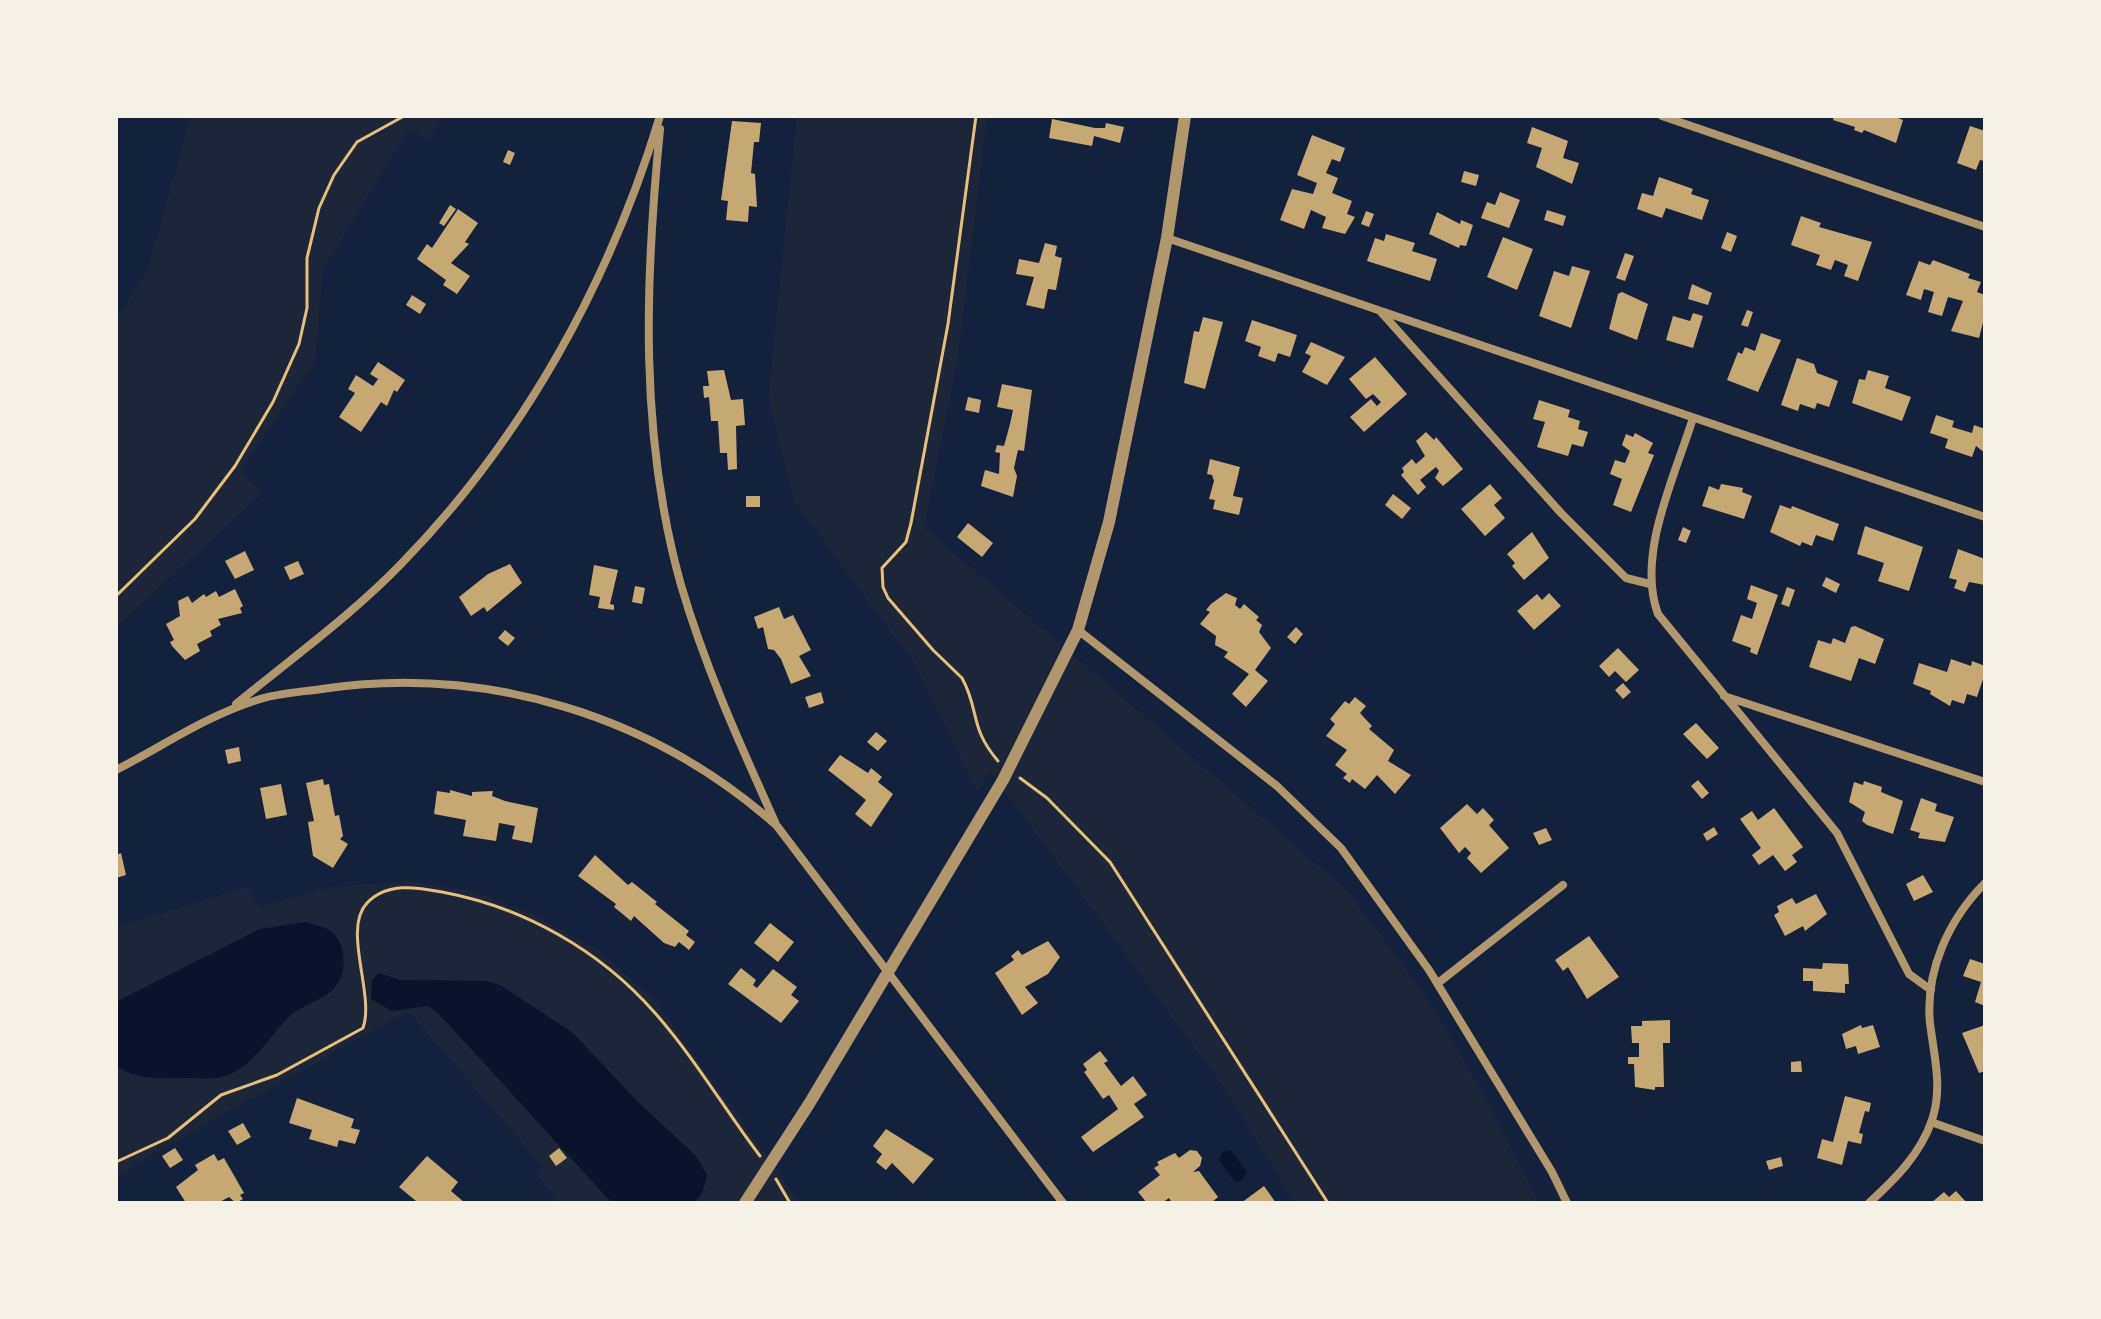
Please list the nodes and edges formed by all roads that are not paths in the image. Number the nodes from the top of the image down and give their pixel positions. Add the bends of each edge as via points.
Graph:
1 (661, 116) edge
2 (1185, 116) edge
3 (1662, 116) edge
4 (1985, 227) edge
5 (1167, 238) junction
6 (1380, 311) junction
7 (1693, 418) junction
8 (1985, 517) edge
9 (1650, 584) junction
10 (1078, 630) junction
11 (1724, 696) junction
12 (229, 710) junction
13 (116, 770) edge
14 (1985, 782) edge
15 (777, 826) junction
16 (1985, 883) edge
17 (1563, 885) dead end
18 (887, 973) junction
19 (1438, 983) junction
20 (1931, 990) junction
21 (1931, 1122) junction
22 (1985, 1141) edge
23 (745, 1203) edge
24 (1063, 1203) edge
25 (1567, 1203) edge
26 (1869, 1203) edge

1 - 12 street via 637,190 587,303 482,468 402,563
1 - 15 street via 647,332 659,477 699,642
2 - 5 street
3 - 4 street
5 - 6 street
5 - 10 street via 1109,522
6 - 7 street
6 - 9 street via 1626,578
7 - 8 street
7 - 9 street via 1652,554
9 - 11 street via 1668,630
10 - 18 street via 1003,780
10 - 19 street via 1310,815 1369,883
11 - 14 street
11 - 20 street via 1837,833 1909,974
12 - 13 street
12 - 15 street via 261,698 372,681 451,683 530,697 586,712 648,741 742,795
15 - 18 street
16 - 20 street via 1946,938
17 - 19 street
18 - 23 street
18 - 24 street
19 - 25 street
20 - 21 street via 1938,1093
21 - 22 street
21 - 26 street via 1917,1152

